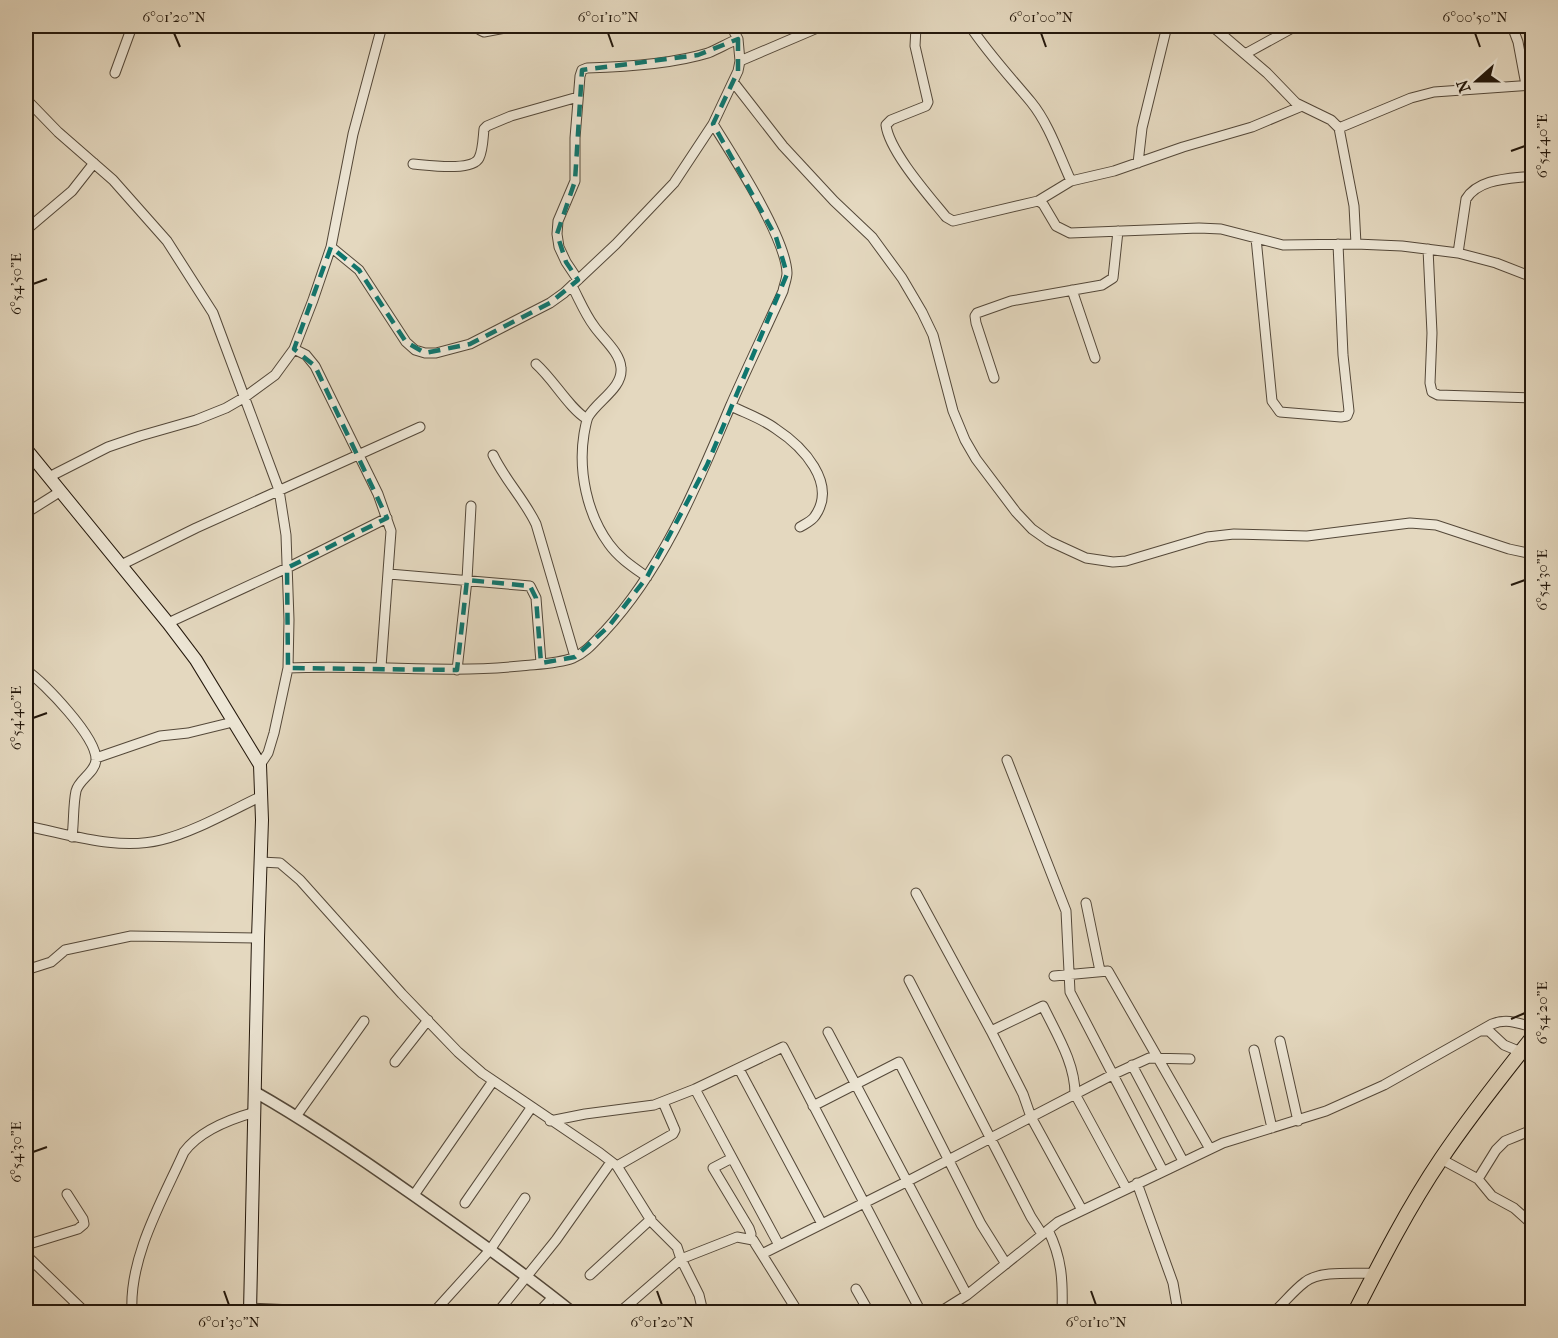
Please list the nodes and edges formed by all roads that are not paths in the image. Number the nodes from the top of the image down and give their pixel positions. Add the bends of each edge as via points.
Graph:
1 (134, 26) edge
2 (382, 26) edge
3 (478, 26) edge
4 (517, 26) edge
5 (731, 26) edge
6 (822, 26) edge
7 (900, 26) edge
8 (919, 26) edge
9 (970, 26) edge
10 (1167, 26) edge
11 (1212, 26) edge
12 (1296, 26) edge
13 (1512, 26) edge
14 (738, 39) junction
15 (1245, 54) junction
16 (740, 61) junction
17 (115, 73) dead end
18 (734, 82) junction
19 (1529, 85) edge
20 (578, 97) junction
21 (26, 99) edge
22 (1302, 106) junction
23 (713, 124) junction
24 (1339, 128) junction
25 (94, 163) junction
26 (413, 164) dead end
27 (1138, 164) junction
28 (1533, 177) edge
29 (1071, 182) junction
30 (1038, 201) junction
31 (26, 230) edge
32 (1118, 231) junction
33 (1256, 238) junction
34 (1338, 244) junction
35 (1356, 244) junction
36 (331, 247) junction
37 (1428, 249) junction
38 (1458, 253) junction
39 (1533, 277) edge
40 (575, 283) junction
41 (1072, 290) junction
42 (294, 349) junction
43 (1095, 358) dead end
44 (536, 364) dead end
45 (994, 378) dead end
46 (245, 397) junction
47 (1533, 398) edge
48 (730, 406) junction
49 (587, 418) junction
50 (420, 427) dead end
51 (26, 449) edge
52 (359, 454) junction
53 (493, 455) dead end
54 (49, 477) junction
55 (279, 490) junction
56 (61, 491) junction
57 (471, 506) dead end
58 (26, 513) edge
59 (387, 518) junction
60 (800, 527) dead end
61 (1533, 554) edge
62 (121, 565) junction
63 (287, 568) junction
64 (389, 574) junction
65 (647, 577) junction
66 (466, 580) junction
67 (168, 623) junction
68 (575, 657) junction
69 (541, 663) junction
70 (381, 667) junction
71 (288, 668) junction
72 (26, 670) edge
73 (457, 670) junction
74 (233, 722) junction
75 (96, 758) junction
76 (1007, 760) dead end
77 (260, 765) junction
78 (262, 796) junction
79 (26, 826) edge
80 (72, 837) junction
81 (261, 862) junction
82 (916, 893) dead end
83 (1086, 903) dead end
84 (258, 938) junction
85 (26, 970) edge
86 (1100, 971) junction
87 (1070, 974) junction
88 (1054, 976) dead end
89 (909, 980) dead end
90 (428, 1020) junction
91 (364, 1021) dead end
92 (1533, 1028) edge
93 (991, 1031) junction
94 (1482, 1031) junction
95 (828, 1032) dead end
96 (1533, 1038) edge
97 (1280, 1041) dead end
98 (1254, 1050) dead end
99 (1521, 1052) junction
100 (1158, 1057) junction
101 (1190, 1059) dead end
102 (395, 1062) dead end
103 (1132, 1065) junction
104 (739, 1069) junction
105 (1112, 1075) junction
106 (493, 1082) junction
107 (855, 1084) junction
108 (695, 1089) junction
109 (255, 1092) junction
110 (1075, 1094) junction
111 (663, 1102) junction
112 (813, 1106) junction
113 (531, 1108) junction
114 (255, 1112) junction
115 (297, 1115) junction
116 (1032, 1117) junction
117 (550, 1121) junction
118 (1298, 1121) junction
119 (1272, 1128) junction
120 (1533, 1130) edge
121 (991, 1138) junction
122 (1210, 1149) junction
123 (732, 1158) junction
124 (1441, 1159) junction
125 (948, 1160) junction
126 (1184, 1161) junction
127 (614, 1164) junction
128 (1163, 1171) junction
129 (1478, 1179) junction
130 (906, 1182) junction
131 (1137, 1183) junction
132 (1126, 1188) junction
133 (66, 1194) dead end
134 (414, 1196) junction
135 (525, 1198) dead end
136 (465, 1203) dead end
137 (864, 1203) junction
138 (1082, 1210) junction
139 (651, 1219) junction
140 (822, 1224) junction
141 (1533, 1224) edge
142 (1045, 1232) junction
143 (750, 1239) junction
144 (26, 1245) edge
145 (779, 1245) junction
146 (490, 1250) junction
147 (762, 1254) junction
148 (26, 1255) edge
149 (681, 1259) junction
150 (1006, 1264) junction
151 (1375, 1273) junction
152 (590, 1275) dead end
153 (527, 1277) junction
154 (856, 1289) dead end
155 (967, 1295) junction
156 (553, 1297) junction
157 (250, 1310) edge
158 (85, 1312) edge
159 (132, 1312) edge
160 (338, 1312) edge
161 (434, 1312) edge
162 (498, 1312) edge
163 (539, 1312) edge
164 (572, 1312) edge
165 (620, 1312) edge
166 (703, 1312) edge
167 (798, 1312) edge
168 (869, 1312) edge
169 (921, 1312) edge
170 (940, 1312) edge
171 (1062, 1312) edge
172 (1178, 1312) edge
173 (1274, 1312) edge
174 (1355, 1312) edge

1 - 17 street
2 - 36 street via 353,134
3 - 4 street via 484,32
5 - 14 street
6 - 16 street
7 - 8 street
8 - 30 street via 915,46 928,102 886,125 905,164 953,221
9 - 29 street via 1032,103
10 - 27 street via 1142,128
11 - 15 street
12 - 15 street
13 - 19 street
14 - 16 street
14 - 20 street via 698,55 632,66 587,68 580,76
15 - 22 street
16 - 18 street
18 - 23 street
18 - 61 street via 783,146 872,237 902,278 933,335 953,411 976,459 1016,512 1049,541 1086,558 1113,562 1207,537 1307,536 1410,523 1436,525
19 - 24 street via 1434,92
20 - 26 street via 487,126 479,157 472,164
20 - 40 street via 575,181 558,221 557,234
21 - 25 street
22 - 24 street
22 - 27 street via 1252,127
23 - 40 street via 674,183
23 - 48 street via 776,237 787,274 783,291
24 - 35 street via 1354,206
25 - 31 street via 72,191
25 - 46 street via 167,241 213,313
27 - 29 street
28 - 38 street via 1478,185 1470,191
29 - 30 street
30 - 32 street via 1056,226 1070,232
32 - 33 street via 1221,229
32 - 41 street via 1113,278 1102,285
33 - 34 street via 1296,246
33 - 34 street via 1272,401 1280,412 1341,417 1349,411
34 - 35 street
35 - 37 street
36 - 40 street via 359,270 406,342 425,353 470,344 550,303
36 - 42 street
37 - 38 street
37 - 47 street via 1432,392
38 - 39 street
40 - 49 street via 593,325 622,370 612,389
41 - 43 street
41 - 45 street via 1011,301 977,313 976,323
42 - 46 street via 275,375
42 - 52 street via 315,366
44 - 49 street via 578,413
46 - 54 street via 196,420 108,447
46 - 55 street
48 - 60 street via 776,428 807,454 819,475 821,504 814,518
48 - 65 street via 707,465
49 - 65 street via 581,464 596,522 609,544
50 - 52 street
51 - 54 main road
52 - 55 street
52 - 59 street
53 - 68 street via 536,524
54 - 56 main road
55 - 62 street
55 - 63 street
56 - 58 street
56 - 62 main road
57 - 66 street
59 - 63 street
59 - 64 street via 391,531
62 - 67 main road
63 - 67 street
63 - 71 street
64 - 66 street
64 - 70 street
65 - 68 street via 609,626
66 - 69 street via 530,586 536,598
66 - 73 street
67 - 74 main road via 196,660
68 - 69 street
69 - 73 street
70 - 71 street
70 - 73 street
71 - 77 street via 274,733
72 - 75 street via 70,713
74 - 75 street via 160,736
74 - 77 main road
75 - 80 street via 76,789
76 - 87 street via 1063,899
77 - 78 main road
78 - 80 street via 161,841
78 - 81 main road
79 - 80 street
81 - 84 main road
81 - 90 street via 280,863 300,880
82 - 93 street
83 - 86 street
84 - 85 street via 131,936 65,950 51,962
84 - 109 main road
86 - 87 street
86 - 100 street via 1112,975
87 - 88 street
87 - 105 street via 1070,992
89 - 121 street
90 - 102 street
90 - 106 street
91 - 115 street
92 - 94 street via 1502,1020
93 - 110 street via 1043,1006 1070,1063
93 - 116 street
94 - 99 street via 1489,1031 1504,1045
94 - 118 street via 1384,1085
95 - 107 street
96 - 99 main road
97 - 118 street
98 - 119 street
99 - 124 main road
100 - 101 street
100 - 103 street
100 - 122 street
103 - 105 street
103 - 126 street
104 - 108 street
104 - 112 street via 783,1047
104 - 140 street
105 - 110 street
105 - 128 street
106 - 113 street
106 - 134 street
107 - 112 street
107 - 125 street via 899,1062
107 - 130 street
108 - 111 street
108 - 123 street
109 - 114 main road
109 - 115 street
110 - 116 street
110 - 132 street
111 - 117 street
111 - 127 street via 674,1125 673,1134
112 - 137 street
113 - 117 street
113 - 136 street
114 - 157 main road
114 - 159 street via 230,1119 200,1136 184,1152 146,1239 135,1278
115 - 134 street
116 - 121 street
116 - 138 street
117 - 127 street
118 - 119 street
119 - 122 street
120 - 129 street via 1505,1141
121 - 125 street
121 - 142 street
122 - 126 street
123 - 143 street via 713,1168 749,1228
123 - 145 street
124 - 129 street
124 - 151 main road
125 - 130 street
125 - 150 street
126 - 128 street
127 - 139 street
127 - 153 street
128 - 131 street
129 - 141 street via 1492,1196
130 - 137 street
130 - 155 street
131 - 132 street
131 - 172 street via 1173,1283
132 - 138 street
133 - 144 street via 84,1224
134 - 146 street
135 - 146 street
137 - 140 street
137 - 169 street
138 - 142 street
139 - 149 street via 677,1247
139 - 152 street
140 - 145 street
142 - 150 street
142 - 171 street via 1057,1248 1063,1285
143 - 147 street
143 - 149 street via 737,1237
145 - 147 street
146 - 153 street
146 - 161 street
147 - 167 street
148 - 158 street
149 - 165 street
149 - 166 street
150 - 155 street
151 - 173 street via 1314,1277
151 - 174 main road
153 - 156 street
153 - 162 street
154 - 168 street
155 - 170 street
156 - 163 street
156 - 164 street
157 - 160 street

